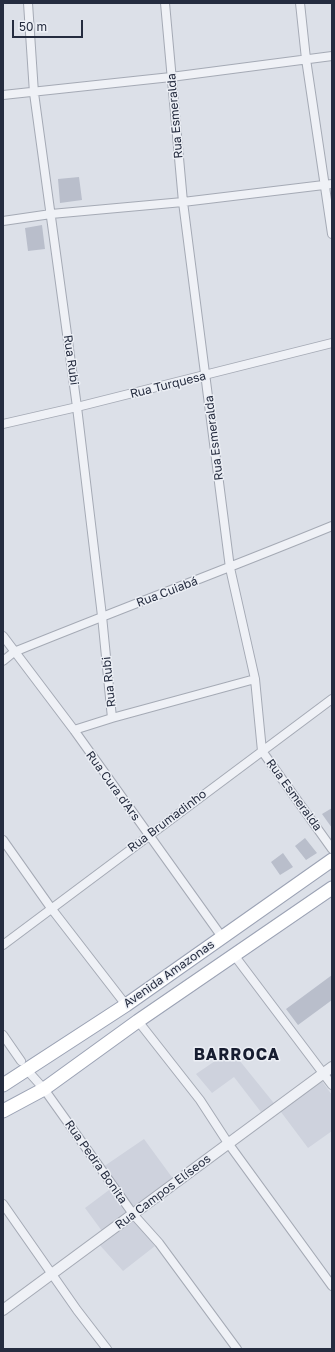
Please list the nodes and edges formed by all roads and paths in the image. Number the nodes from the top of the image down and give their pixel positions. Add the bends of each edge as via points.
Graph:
1 (28, 3) edge
2 (165, 3) edge
3 (300, 3) edge
4 (332, 56) edge
5 (306, 59) junction
6 (171, 77) junction
7 (34, 93) junction
8 (3, 95) edge
9 (328, 184) edge
10 (183, 202) junction
11 (51, 214) junction
12 (3, 221) edge
13 (332, 234) edge
14 (332, 343) edge
15 (206, 375) junction
16 (77, 407) junction
17 (3, 424) edge
18 (332, 526) edge
19 (230, 568) junction
20 (102, 616) junction
21 (3, 636) edge
22 (14, 652) junction
23 (3, 660) edge
24 (255, 679) junction
25 (332, 699) edge
26 (112, 718) junction
27 (74, 730) junction
28 (262, 751) junction
29 (149, 835) junction
30 (3, 840) edge
31 (332, 849) edge
32 (332, 860) edge
33 (332, 888) edge
34 (51, 908) junction
35 (222, 937) junction
36 (3, 945) edge
37 (234, 955) junction
38 (126, 1005) junction
39 (138, 1021) junction
40 (3, 1035) edge
41 (24, 1066) junction
42 (332, 1067) edge
43 (324, 1073) junction
44 (3, 1085) edge
45 (332, 1085) edge
46 (44, 1089) junction
47 (3, 1111) edge
48 (228, 1143) junction
49 (3, 1204) edge
50 (133, 1214) junction
51 (53, 1274) junction
52 (332, 1286) edge
53 (3, 1310) edge
54 (107, 1349) edge
55 (237, 1349) edge

1 - 7 street, Rua Rubi
2 - 6 street, Rua Esmeralda
3 - 5 street
4 - 5 street
5 - 6 street
5 - 9 street
6 - 7 street
6 - 10 street, Rua Esmeralda
7 - 8 street
7 - 11 street, Rua Rubi
9 - 10 street
9 - 13 street
10 - 11 street
10 - 15 street, Rua Esmeralda
11 - 12 street
11 - 16 street, Rua Rubi
14 - 15 street, Rua Turquesa
15 - 16 street, Rua Turquesa
15 - 19 street, Rua Esmeralda
16 - 17 street, Rua Turquesa
16 - 20 street, Rua Rubi
18 - 19 street, Rua Cuiabá
19 - 20 street, Rua Cuiabá
19 - 24 street, Rua Esmeralda
20 - 22 street, Rua Cuiabá
20 - 26 street, Rua Rubi
21 - 22 street, Rua Cura d'Ars
22 - 23 street, Rua Cuiabá
22 - 27 street, Rua Cura d'Ars
24 - 26 street
24 - 28 street, Rua Esmeralda
25 - 28 street, Rua Brumadinho
26 - 27 street
27 - 29 street, Rua Cura d'Ars
28 - 29 street, Rua Brumadinho
28 - 31 street, Rua Esmeralda
29 - 34 street, Rua Brumadinho
29 - 35 street, Rua Cura d'Ars
30 - 34 street
32 - 35 main road, Avenida Amazonas
33 - 37 main road, Avenida Amazonas
34 - 36 street, Rua Brumadinho
34 - 38 street
35 - 38 main road, Avenida Amazonas
37 - 39 main road, Avenida Amazonas
37 - 43 street
38 - 41 main road, Avenida Amazonas
39 - 46 main road, Avenida Amazonas
39 - 48 street via 200,1100
40 - 41 street, Rua Pedra Bonita
41 - 44 main road, Avenida Amazonas
41 - 46 street, Rua Pedra Bonita
42 - 43 street, Rua Campos Elíseos
43 - 45 street
43 - 48 street, Rua Campos Elíseos
46 - 47 main road, Avenida Amazonas
46 - 50 street, Rua Pedra Bonita
48 - 50 street, Rua Campos Elíseos
48 - 52 street
49 - 51 street
50 - 51 street, Rua Campos Elíseos
50 - 55 street, Rua Pedra Bonita via 159,1243
51 - 53 street, Rua Campos Elíseos
51 - 54 street

